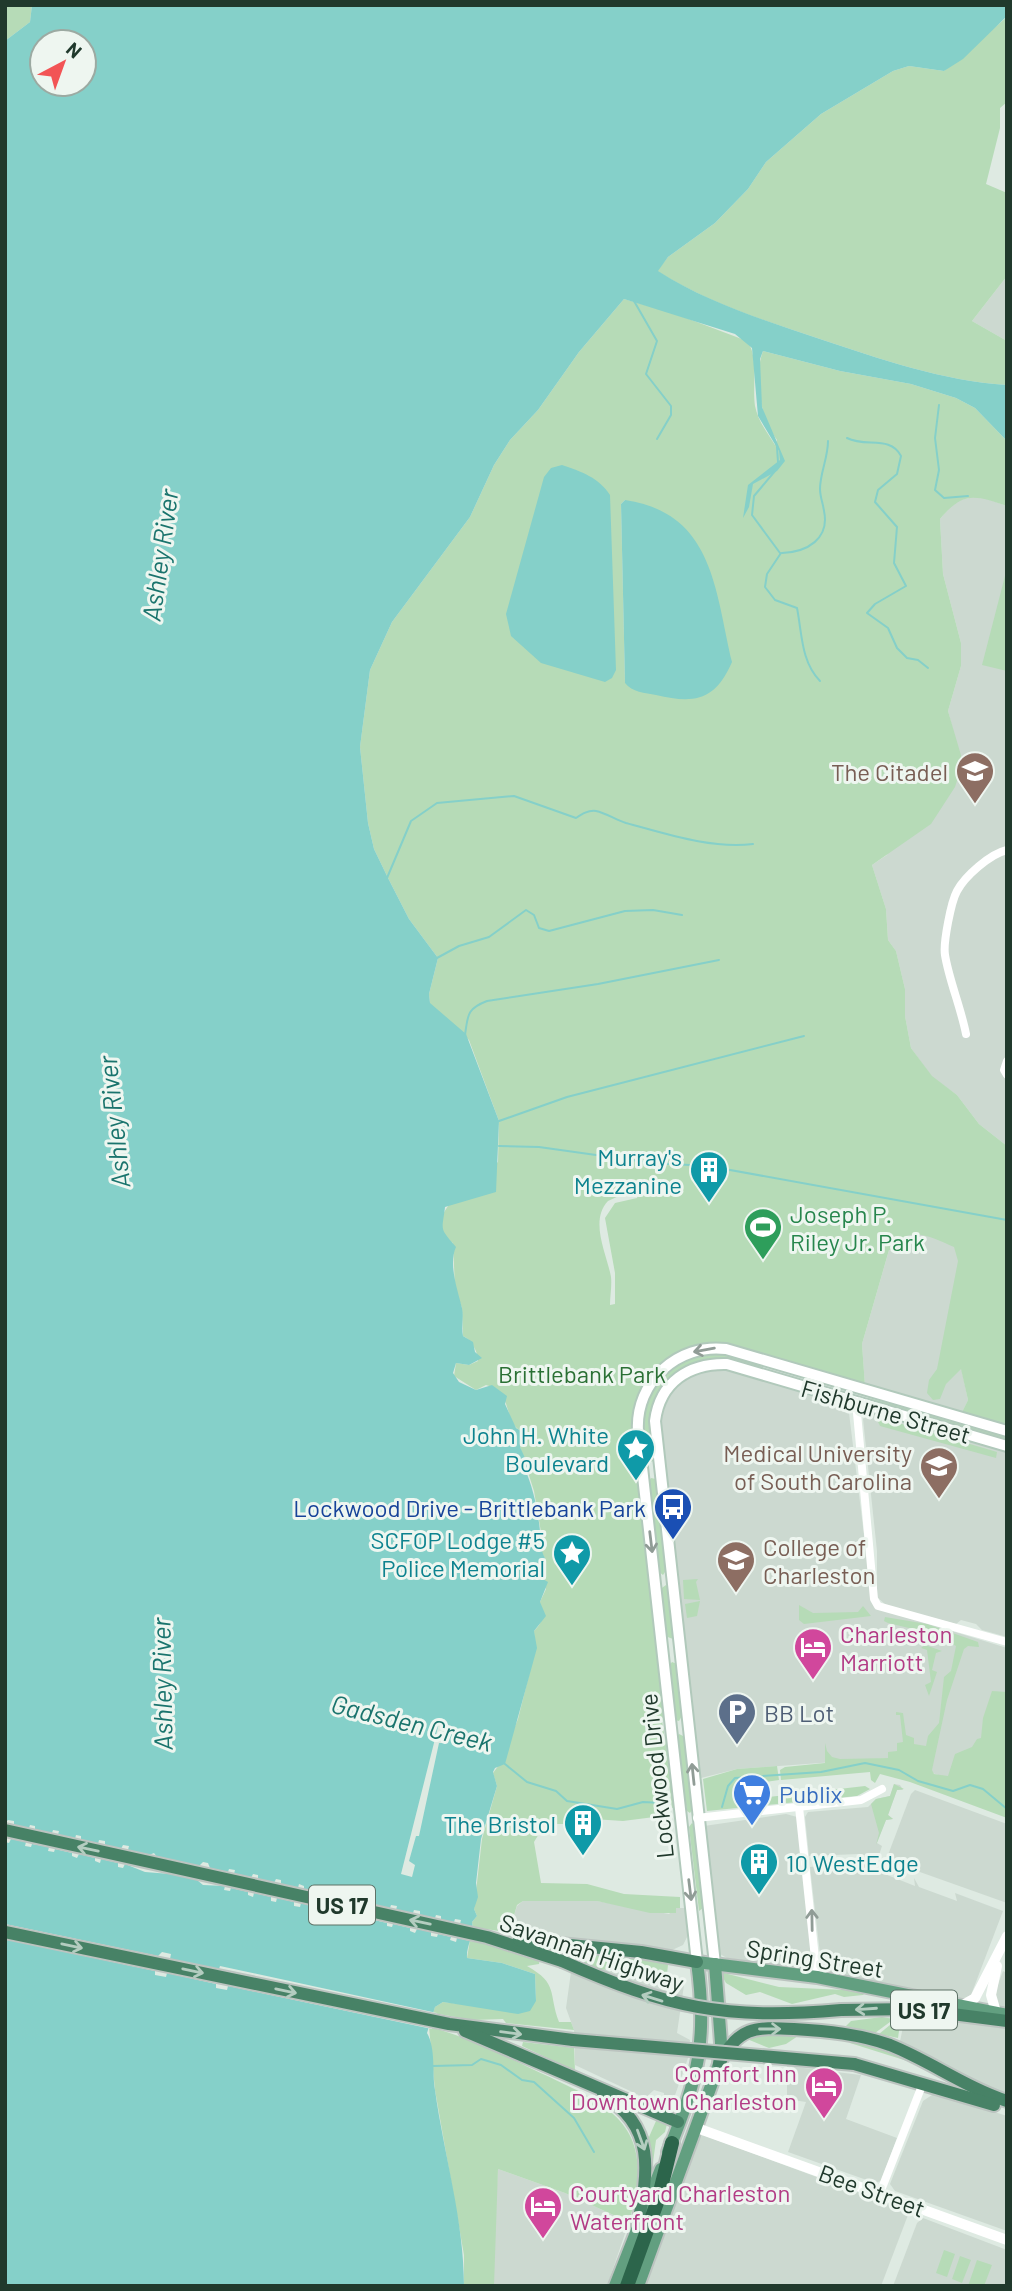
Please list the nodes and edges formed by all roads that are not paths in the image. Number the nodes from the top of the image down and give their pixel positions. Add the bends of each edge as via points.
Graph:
1 (1007, 850) edge
2 (966, 1034) dead end
3 (1007, 1061) edge
4 (1007, 1075) edge
5 (770, 1362) junction
6 (765, 1376) junction
7 (850, 1385) junction
8 (855, 1402) junction
9 (1007, 1431) edge
10 (1007, 1446) edge
11 (660, 1469) junction
12 (642, 1471) junction
13 (672, 1578) junction
14 (655, 1580) junction
15 (1007, 1642) edge
16 (679, 1649) junction
17 (663, 1650) junction
18 (687, 1726) junction
19 (671, 1727) junction
20 (882, 1789) dead end
21 (799, 1807) junction
22 (697, 1818) junction
23 (681, 1819) junction
24 (5, 1830) edge
25 (707, 1917) junction
26 (693, 1918) junction
27 (5, 1932) edge
28 (1007, 1936) edge
29 (487, 1937) junction
30 (999, 1955) junction
31 (698, 1962) junction
32 (715, 1964) junction
33 (817, 1977) junction
34 (963, 2005) junction
35 (1001, 2014) edge
36 (1007, 2021) edge
37 (446, 2024) junction
38 (719, 2064) junction
39 (575, 2079) junction
40 (923, 2083) junction
41 (1007, 2101) edge
42 (1007, 2109) edge
43 (678, 2122) junction
44 (697, 2128) junction
45 (672, 2143) junction
46 (880, 2193) junction
47 (667, 2208) junction
48 (638, 2224) junction
49 (1007, 2240) edge
50 (615, 2286) edge
51 (627, 2286) edge
52 (638, 2286) edge

1 - 2 street via 970,875 956,892 945,954
3 - 4 street
5 - 6 main road
5 - 7 main road, Fishburne Street
5 -> 12 main road, Lockwood Drive via 715,1348 667,1364 650,1385 640,1409
6 - 8 main road, Fishburne Street
6 - 11 main road, Lockwood Drive via 727,1364 710,1364 677,1377 656,1412
7 - 8 main road
7 - 9 main road, Fishburne Street
8 - 10 main road, Fishburne Street
8 - 15 street via 878,1606
11 - 12 main road
11 - 13 main road, Lockwood Drive
12 -> 14 main road, Lockwood Drive
13 - 14 main road
13 - 16 main road, Lockwood Drive
14 - 17 main road, Lockwood Drive
16 - 17 main road
16 - 18 main road, Lockwood Drive
17 - 19 main road, Lockwood Drive
18 - 19 main road
22 -> 18 main road, Lockwood Drive
19 - 23 main road, Lockwood Drive
20 - 21 street via 861,1800
21 - 22 street
33 -> 21 street
22 - 23 main road
22 - 25 main road, Lockwood Drive
23 -> 26 main road, Lockwood Drive
29 -> 24 highway, Savannah Highway / US 17
25 - 26 main road
25 - 32 main road, Lockwood Drive
26 - 31 main road, Lockwood Drive
27 -> 37 highway
28 - 30 street
29 - 31 highway
36 -> 29 highway, Savannah Highway / US 17, bridge via 913,2009 764,2015 696,2009
30 - 34 street via 975,1998
30 - 35 street via 991,1995
31 - 32 main road, Spring Street
31 - 43 main road, Lockwood Drive via 704,2028 696,2074
32 - 33 main road, Spring Street
32 - 38 main road, Lockwood Drive
33 - 34 main road, Spring Street
34 - 35 main road, Spring Street
37 - 39 highway
37 -> 40 highway, bridge via 573,2040 853,2064
38 -> 41 highway via 729,2044 745,2032 762,2028 839,2032 889,2045
38 - 44 main road, Lockwood Drive
39 - 43 highway
39 -> 48 highway via 617,2104 641,2138 647,2167
40 - 42 highway
40 - 46 street
43 - 44 main road
43 - 45 main road, Lockwood Drive
44 - 46 street, Bee Street
44 - 47 main road, Lockwood Drive
45 - 47 main road via 677,2141 682,2148
45 - 48 main road, Lockwood Drive
45 - 51 highway via 658,2200
46 - 49 street, Bee Street
47 - 52 main road, Lockwood Drive
48 - 50 main road, Lockwood Drive

